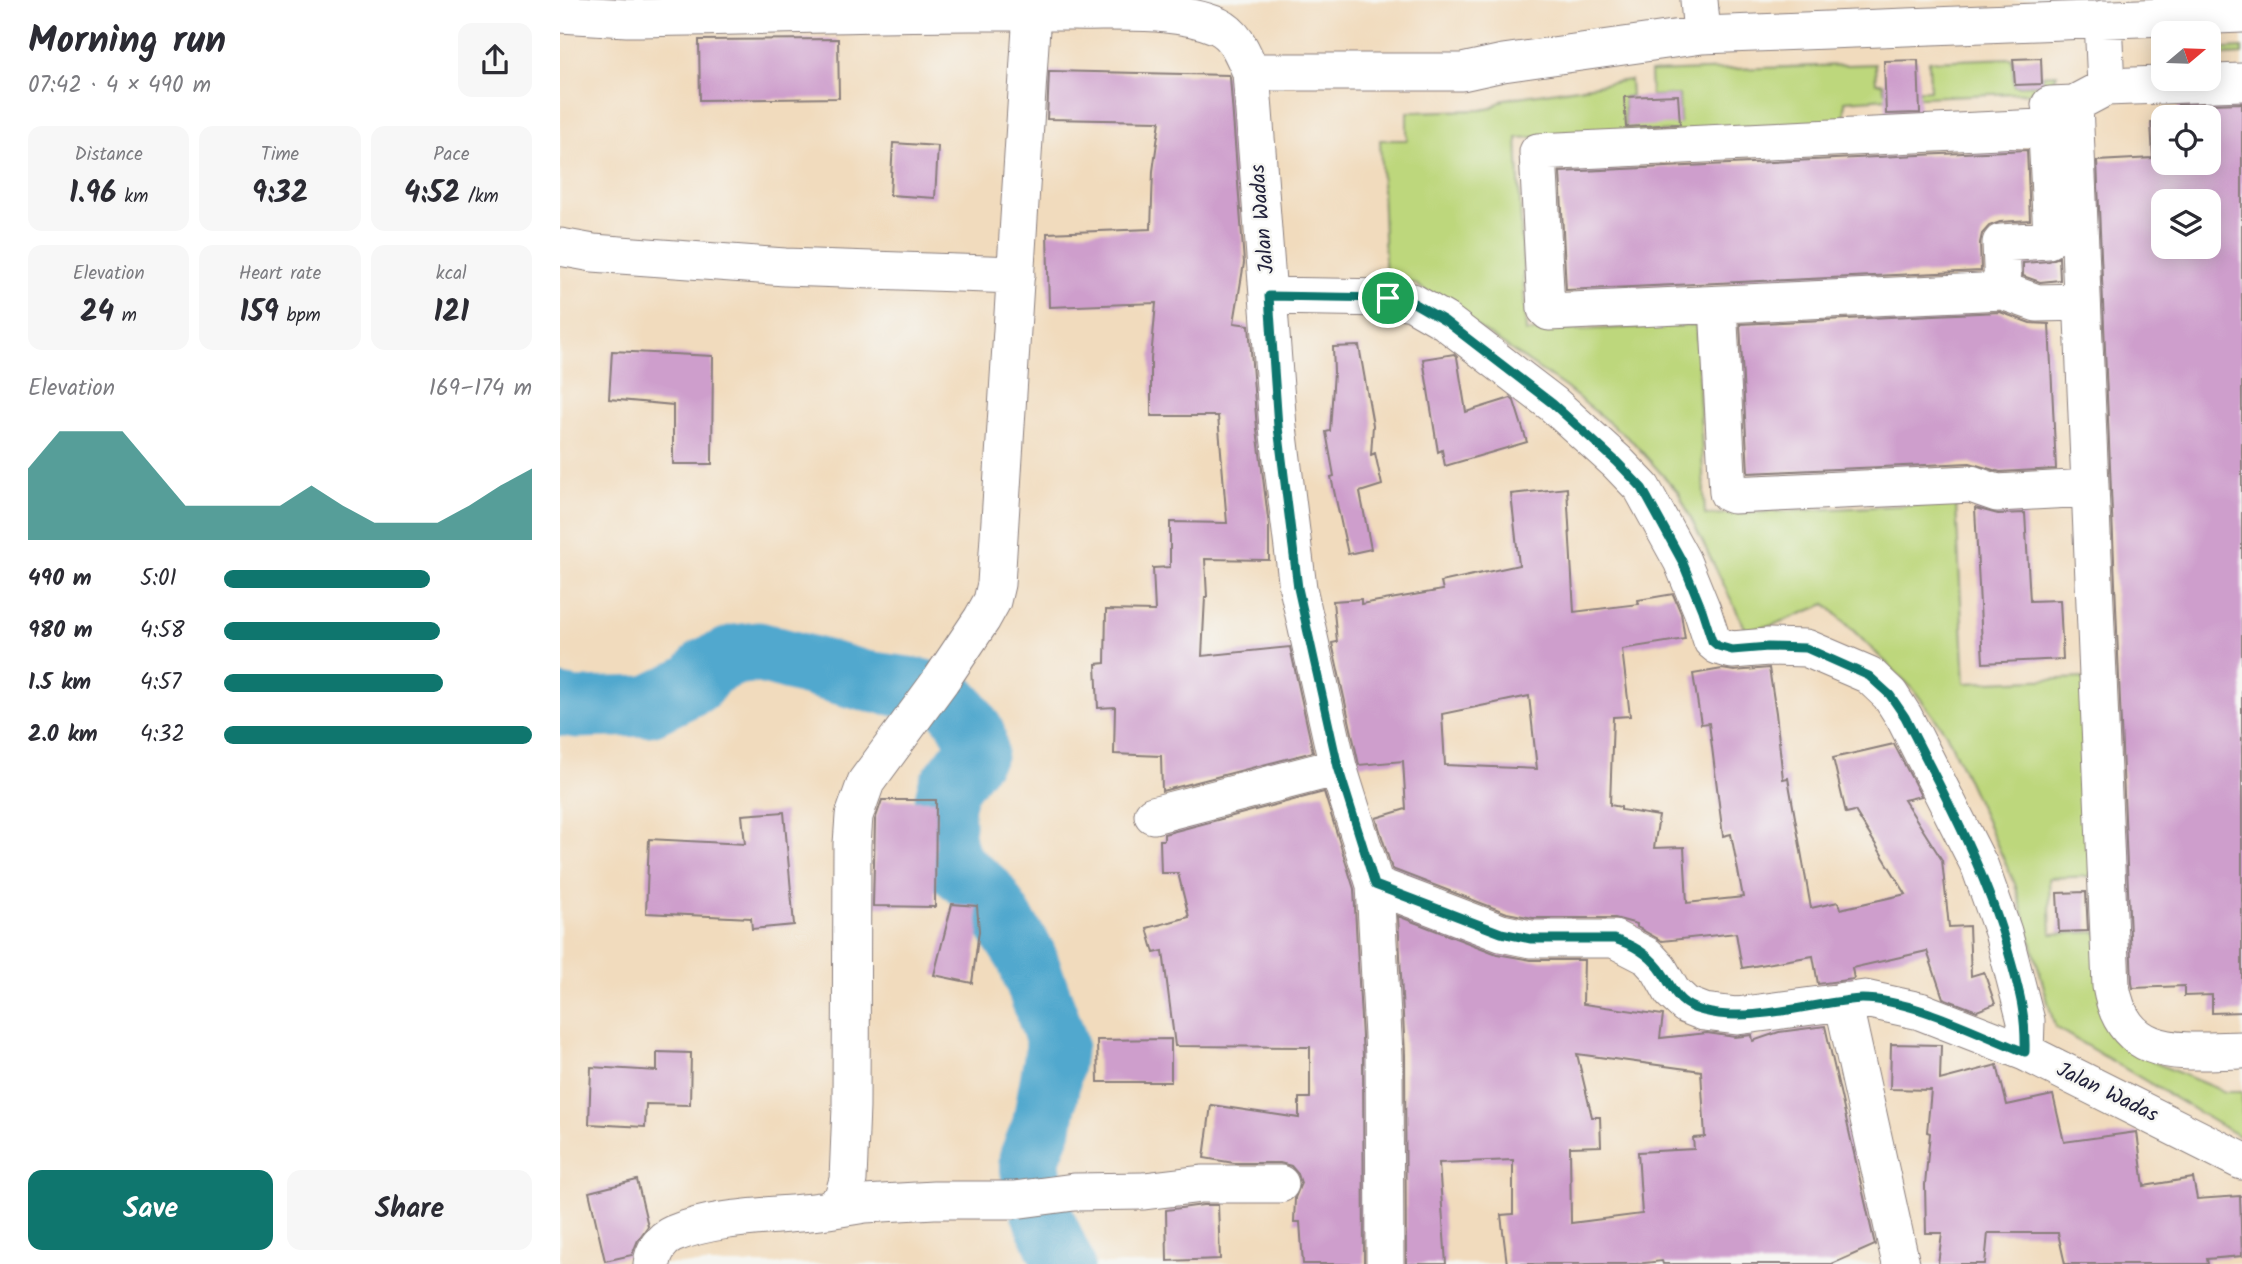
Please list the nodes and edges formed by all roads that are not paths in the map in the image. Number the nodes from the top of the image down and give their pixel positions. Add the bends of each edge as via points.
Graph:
1 (719, 8) edge
2 (1032, 12) junction
3 (2242, 14) edge
4 (560, 15) edge
5 (1701, 18) edge
6 (2103, 19) junction
7 (1251, 72) junction
8 (2242, 82) edge
9 (2106, 87) junction
10 (2074, 104) junction
11 (1846, 113) dead end
12 (560, 247) edge
13 (1016, 275) junction
14 (2003, 291) junction
15 (1269, 296) junction
16 (2082, 302) junction
17 (1718, 304) junction
18 (2090, 488) junction
19 (1338, 767) junction
20 (1153, 815) dead end
21 (1375, 885) junction
22 (1843, 1001) junction
23 (2242, 1050) edge
24 (2025, 1052) junction
25 (2242, 1161) edge
26 (1280, 1184) dead end
27 (828, 1210) junction
28 (652, 1264) edge
29 (1385, 1264) edge
30 (1901, 1264) edge

1 - 2 street, Jalan Wadas
1 - 4 street, Jalan Wadas via 626,18
2 - 7 street, Jalan Wadas via 1170,14 1217,25 1239,45
2 - 13 street
3 - 6 street
5 - 6 street
5 - 7 street via 1462,72
6 - 9 street
7 - 15 street, Jalan Wadas
8 - 9 street
9 - 10 street
10 - 11 street
10 - 16 street
12 - 13 street via 785,267
13 - 27 street via 992,601 866,782 854,816 848,1180 842,1200
14 - 16 street via 2037,303
14 - 17 street
14 - 17 street via 2001,243 2052,236 2047,139 2040,128 1538,152 1547,311
15 - 19 street, Jalan Wadas via 1278,427 1298,588
15 - 24 street via 1388,298 1412,302 1445,321 1553,404 1642,488 1682,561 1712,641 1732,650 1806,648 1869,676 1890,695 1980,867 2019,989 2026,1021
16 - 18 street
17 - 18 street via 1728,493 1972,484 1997,493
18 - 23 street via 2114,1003 2130,1031 2157,1048
19 - 20 street
19 - 21 street, Jalan Wadas
21 - 22 street, Jalan Wadas via 1501,933 1531,939 1624,942 1647,956 1686,1005 1704,1012 1737,1016
21 - 29 street via 1384,1055
22 - 24 street, Jalan Wadas via 1864,999 1908,1007
22 - 30 street
24 - 25 street, Jalan Wadas
26 - 27 street via 1202,1184
27 - 28 street via 730,1222 671,1235 658,1247

